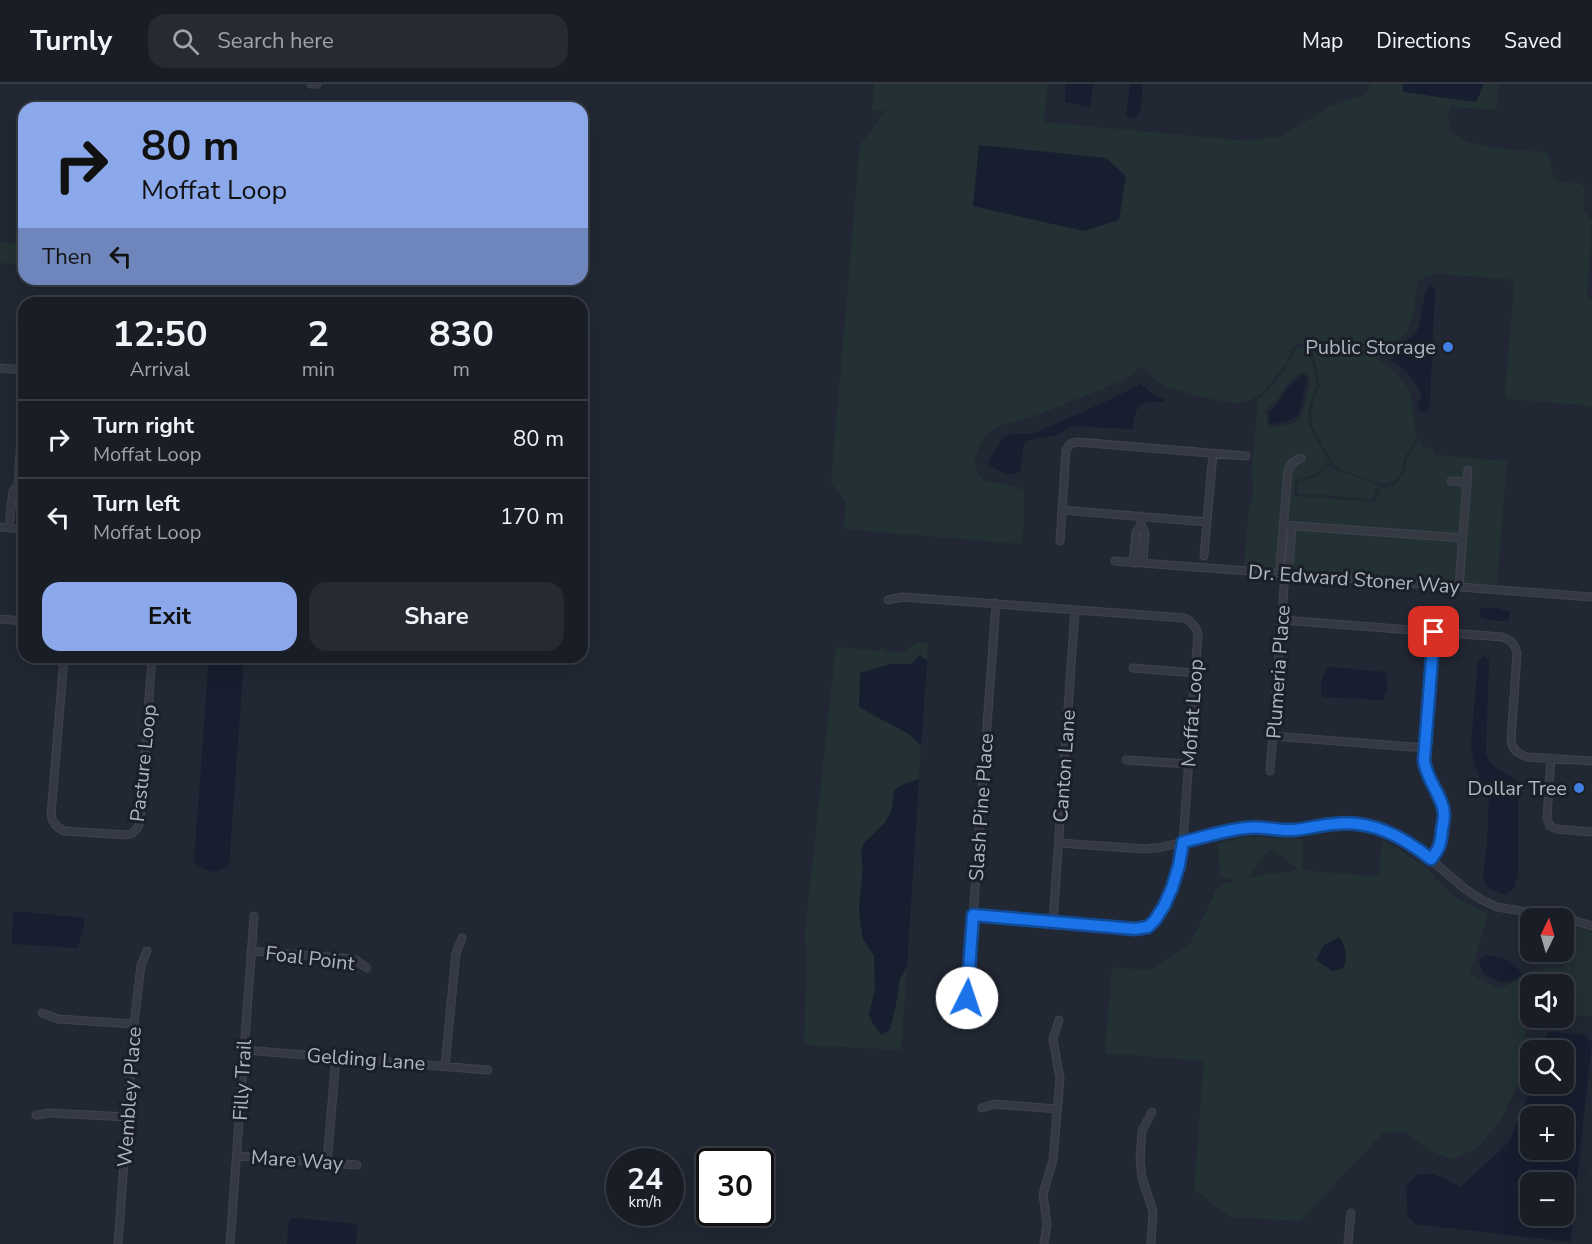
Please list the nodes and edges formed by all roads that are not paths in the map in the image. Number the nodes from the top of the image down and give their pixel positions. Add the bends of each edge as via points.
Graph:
1 (311, 84) edge
2 (317, 84) edge
3 (0, 368) edge
4 (18, 370) edge
5 (1213, 453) junction
6 (1246, 456) dead end
7 (1301, 458) dead end
8 (1468, 470) dead end
9 (1451, 481) dead end
10 (1467, 482) junction
11 (18, 485) edge
12 (11, 506) junction
13 (18, 506) edge
14 (1062, 510) junction
15 (1142, 516) junction
16 (1207, 522) junction
17 (1141, 525) junction
18 (1283, 525) junction
19 (1292, 526) junction
20 (0, 527) edge
21 (9, 527) junction
22 (18, 528) edge
23 (1136, 536) junction
24 (1145, 537) junction
25 (1463, 538) junction
26 (1060, 541) dead end
27 (1135, 545) junction
28 (1144, 546) junction
29 (1281, 549) junction
30 (1290, 550) junction
31 (1204, 556) dead end
32 (1116, 561) dead end
33 (1133, 562) junction
34 (1143, 563) junction
35 (1285, 574) junction
36 (1459, 587) junction
37 (1592, 597) edge
38 (888, 600) dead end
39 (996, 603) junction
40 (1075, 610) junction
41 (0, 620) edge
42 (1282, 620) junction
43 (18, 621) edge
44 (1434, 632) junction
45 (64, 663) edge
46 (152, 663) edge
47 (1133, 668) dead end
48 (1195, 673) junction
49 (1273, 736) junction
50 (1425, 748) junction
51 (1551, 758) junction
52 (1126, 760) dead end
53 (1592, 761) edge
54 (1188, 764) junction
55 (1270, 771) dead end
56 (1592, 832) edge
57 (1183, 842) junction
58 (1059, 843) junction
59 (1431, 859) junction
60 (973, 915) junction
61 (254, 916) dead end
62 (1053, 922) junction
63 (1592, 926) edge
64 (462, 938) dead end
65 (147, 951) dead end
66 (251, 951) junction
67 (367, 968) dead end
68 (961, 1010) dead end
69 (42, 1013) dead end
70 (1059, 1020) dead end
71 (134, 1024) junction
72 (244, 1050) junction
73 (336, 1057) junction
74 (446, 1066) junction
75 (488, 1070) dead end
76 (982, 1108) dead end
77 (1057, 1109) junction
78 (1152, 1112) dead end
79 (36, 1115) dead end
80 (128, 1117) junction
81 (237, 1156) junction
82 (327, 1162) junction
83 (357, 1165) dead end
84 (1351, 1213) dead end
85 (118, 1244) edge
86 (230, 1244) edge
87 (1044, 1244) edge
88 (1151, 1244) edge
89 (1348, 1244) edge

1 - 2 street
3 - 4 street
5 - 6 street
5 - 14 street via 1072,442 1066,450
5 - 16 street
7 - 18 street via 1288,471
8 - 10 street
9 - 10 street
10 - 25 street
11 - 12 street
12 - 13 street
12 - 21 street
14 - 15 street
14 - 26 street
15 - 16 street
15 - 17 street
16 - 31 street
17 - 23 street
17 - 24 street
18 - 19 street
18 - 29 street
19 - 25 street
19 - 30 street
20 - 21 street
21 - 22 street
23 - 24 street
23 - 27 street
24 - 28 street
25 - 36 street
27 - 28 street
27 - 33 street
28 - 34 street
29 - 30 street
29 - 35 street via 1280,565
30 - 35 street
32 - 33 street, Dr. Edward Stoner Way
33 - 34 street, Dr. Edward Stoner Way
34 - 35 street, Dr. Edward Stoner Way
35 - 36 street, Dr. Edward Stoner Way
35 - 42 street, Plumeria Place
36 - 37 street, Dr. Edward Stoner Way
38 - 39 street, Moffat Loop via 902,597
39 - 40 street, Moffat Loop
39 - 60 street, Slash Pine Place
40 - 48 street, Moffat Loop via 1191,621 1198,634
40 - 58 street, Canton Lane
41 - 43 street
42 - 44 street
42 - 49 street, Plumeria Place
44 - 50 street
44 - 51 street via 1502,637 1515,644 1513,748 1527,757
45 - 46 street, Pasture Loop via 52,822 64,831 127,836 134,833 140,821
47 - 48 street
48 - 54 street, Moffat Loop
49 - 50 street
49 - 55 street, Plumeria Place
50 - 59 street via 1425,770 1444,814 1441,844
51 - 53 street
51 - 56 street via 1550,826
52 - 54 street
54 - 57 street, Moffat Loop
57 - 58 street via 1145,849
57 - 59 street via 1230,830 1290,830 1353,822 1389,832
57 - 62 street, Moffat Loop via 1172,888 1148,927
58 - 62 street, Canton Lane
59 - 63 street via 1465,889 1497,907
60 - 62 street, Moffat Loop
60 - 68 street, Slash Pine Place via 967,998
61 - 66 street, Filly Trail
64 - 74 street via 456,953
65 - 71 street, Wembley Place via 141,965
66 - 67 street, Foal Point via 354,959
66 - 72 street, Filly Trail
69 - 71 street via 58,1019
70 - 77 street via 1053,1039 1060,1079
71 - 80 street, Wembley Place
72 - 73 street, Gelding Lane
72 - 81 street, Filly Trail
73 - 74 street, Gelding Lane
73 - 82 street
74 - 75 street, Gelding Lane
76 - 77 street via 994,1104
77 - 87 street via 1053,1160 1043,1194 1047,1224
78 - 88 street via 1142,1131 1140,1160 1153,1211
79 - 80 street
80 - 85 street, Wembley Place
81 - 82 street, Mare Way
81 - 86 street, Filly Trail
82 - 83 street, Mare Way
84 - 89 street

